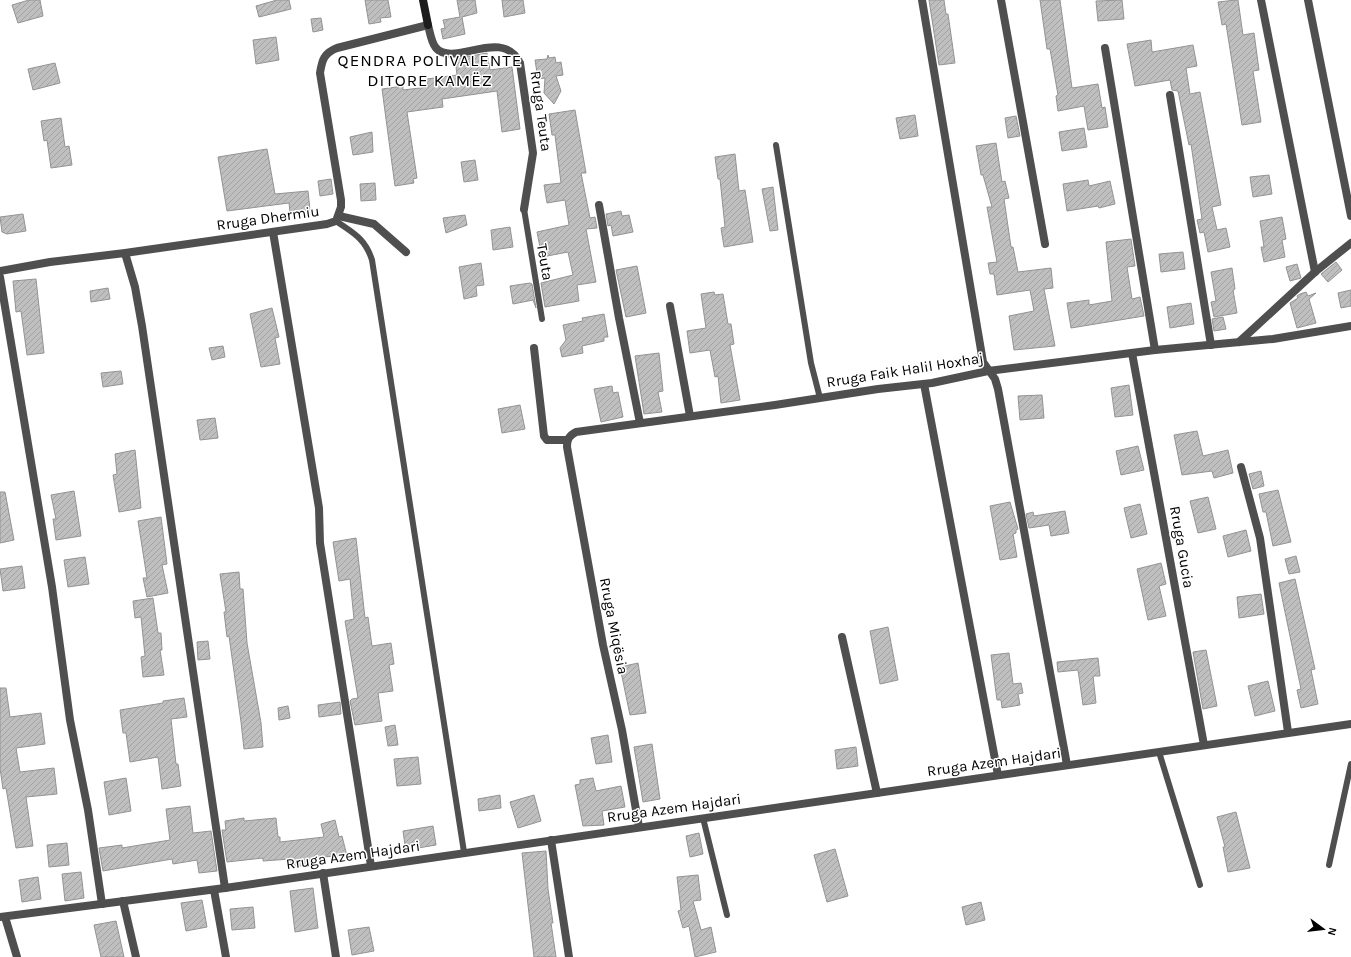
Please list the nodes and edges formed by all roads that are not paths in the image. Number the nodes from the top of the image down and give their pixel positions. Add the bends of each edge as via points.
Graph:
1 (423, 0) edge
2 (922, 0) edge
3 (1002, 0) edge
4 (1261, 0) edge
5 (1308, 0) edge
6 (428, 25) junction
7 (1105, 48) dead end
8 (1170, 95) dead end
9 (776, 146) dead end
10 (599, 205) dead end
11 (524, 209) joint
12 (1351, 216) edge
13 (337, 218) junction
14 (274, 232) junction
15 (1351, 242) edge
16 (1045, 244) dead end
17 (406, 252) dead end
18 (125, 253) junction
19 (0, 271) edge
20 (1315, 272) junction
21 (0, 277) edge
22 (670, 306) dead end
23 (542, 319) dead end
24 (1351, 326) edge
25 (1239, 342) junction
26 (1211, 345) junction
27 (534, 348) dead end
28 (1155, 350) junction
29 (1132, 353) junction
30 (988, 371) junction
31 (924, 384) junction
32 (820, 398) junction
33 (690, 416) junction
34 (640, 423) junction
35 (567, 440) junction
36 (1241, 467) dead end
37 (842, 637) dead end
38 (1351, 724) edge
39 (1288, 732) junction
40 (1204, 745) junction
41 (1159, 752) junction
42 (1351, 764) edge
43 (1067, 765) junction
44 (998, 775) junction
45 (877, 793) junction
46 (703, 818) junction
47 (639, 827) junction
48 (551, 840) junction
49 (464, 852) junction
50 (1328, 865) dead end
51 (371, 866) junction
52 (322, 874) junction
53 (1200, 885) dead end
54 (225, 888) junction
55 (214, 890) junction
56 (123, 901) junction
57 (102, 904) junction
58 (727, 915) dead end
59 (3, 917) edge
60 (17, 957) edge
61 (136, 957) edge
62 (226, 957) edge
63 (336, 957) edge
64 (569, 957) edge

1 - 6 street, Rruga Teuta
2 - 30 street via 981,349
3 - 16 street
4 - 20 street
5 - 12 street
6 - 11 street, Rruga Teuta via 433,43 437,49 444,52 491,47 501,48 516,56 520,64 533,153
6 - 13 street, Rruga Dhermiu via 337,48 329,51 324,57 320,73 341,200
7 - 28 street
8 - 26 street
9 - 32 lane via 810,363
10 - 34 street
11 - 23 lane, Teuta
13 - 14 street, Rruga Dhermiu via 327,224
13 - 17 street via 374,224
13 - 49 lane via 361,238 368,247 372,260
14 - 18 street, Rruga Dhermiu
14 - 51 street via 319,508 320,543
15 - 20 street
18 - 19 street, Rruga Dhermiu
18 - 54 street via 142,326
20 - 25 street
21 - 57 street via 52,587 70,720 88,810
22 - 33 street
24 - 25 street, Rruga Faik Halil Hoxhaj
25 - 26 street, Rruga Faik Halil Hoxhaj
26 - 28 street, Rruga Faik Halil Hoxhaj
27 - 35 street via 544,436 550,441
28 - 29 street, Rruga Faik Halil Hoxhaj
29 - 30 street, Rruga Faik Halil Hoxhaj
29 - 40 street, Rruga Gucia
30 - 31 street, Rruga Faik Halil Hoxhaj
30 - 43 street via 995,379 998,390
31 - 32 street, Rruga Faik Halil Hoxhaj
31 - 44 street
32 - 33 street, Rruga Faik Halil Hoxhaj
33 - 34 street, Rruga Faik Halil Hoxhaj
34 - 35 street, Rruga Faik Halil Hoxhaj via 576,432
35 - 47 street, Rruga Miqësia via 603,645 622,730
36 - 39 street via 1260,538
37 - 45 street
38 - 39 street, Rruga Azem Hajdari
39 - 40 street, Rruga Azem Hajdari
40 - 41 street, Rruga Azem Hajdari
41 - 43 street, Rruga Azem Hajdari
41 - 53 lane
42 - 50 lane
43 - 44 street, Rruga Azem Hajdari
44 - 45 street, Rruga Azem Hajdari
45 - 46 street, Rruga Azem Hajdari
46 - 47 street, Rruga Azem Hajdari
46 - 58 lane
47 - 48 street, Rruga Azem Hajdari
48 - 49 street, Rruga Azem Hajdari
48 - 64 street
49 - 51 street, Rruga Azem Hajdari
51 - 52 street, Rruga Azem Hajdari
52 - 54 street, Rruga Azem Hajdari
52 - 63 street
54 - 55 street, Rruga Azem Hajdari
55 - 56 street, Rruga Azem Hajdari
55 - 62 street
56 - 57 street, Rruga Azem Hajdari
56 - 61 street
57 - 59 street, Rruga Azem Hajdari
59 - 60 street

